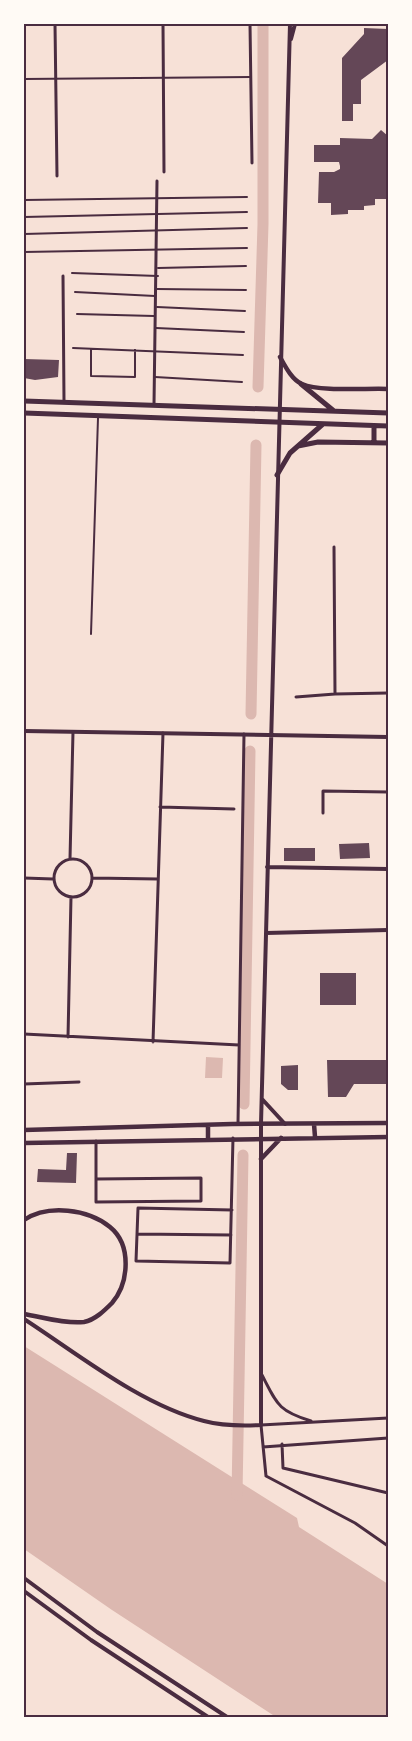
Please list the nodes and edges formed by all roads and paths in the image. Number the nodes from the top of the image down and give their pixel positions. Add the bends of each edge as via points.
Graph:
1 (55, 24) edge
2 (163, 24) edge
3 (250, 24) edge
4 (290, 24) edge
5 (295, 24) edge
6 (290, 43) junction
7 (251, 77) junction
8 (24, 79) edge
9 (56, 79) junction
10 (164, 79) junction
11 (252, 163) dead end
12 (164, 172) dead end
13 (57, 176) dead end
14 (157, 181) dead end
15 (157, 197) junction
16 (247, 197) dead end
17 (24, 200) edge
18 (247, 212) dead end
19 (158, 214) junction
20 (24, 217) edge
21 (247, 228) dead end
22 (158, 230) junction
23 (24, 234) edge
24 (247, 248) dead end
25 (158, 250) junction
26 (24, 252) edge
27 (246, 266) dead end
28 (158, 268) junction
29 (72, 273) dead end
30 (63, 276) dead end
31 (158, 276) junction
32 (157, 289) junction
33 (246, 290) dead end
34 (75, 292) dead end
35 (157, 296) junction
36 (157, 307) junction
37 (245, 311) dead end
38 (77, 314) dead end
39 (156, 316) junction
40 (156, 328) junction
41 (244, 332) dead end
42 (73, 348) dead end
43 (91, 349) junction
44 (134, 350) junction
45 (155, 351) junction
46 (243, 355) dead end
47 (280, 357) junction
48 (154, 377) junction
49 (242, 382) dead end
50 (301, 384) junction
51 (388, 389) edge
52 (24, 401) edge
53 (64, 401) junction
54 (154, 405) junction
55 (232, 408) junction
56 (278, 409) junction
57 (334, 411) junction
58 (24, 413) edge
59 (388, 413) edge
60 (98, 415) junction
61 (232, 421) junction
62 (278, 422) junction
63 (323, 424) junction
64 (374, 426) junction
65 (388, 426) edge
66 (374, 443) junction
67 (388, 443) edge
68 (298, 446) junction
69 (277, 474) junction
70 (334, 547) dead end
71 (91, 634) dead end
72 (388, 693) edge
73 (335, 694) junction
74 (296, 697) dead end
75 (24, 731) edge
76 (73, 732) junction
77 (163, 733) junction
78 (244, 734) junction
79 (270, 735) junction
80 (388, 736) edge
81 (388, 792) edge
82 (160, 807) junction
83 (234, 809) dead end
84 (323, 813) dead end
85 (70, 859) junction
86 (267, 867) junction
87 (388, 869) edge
88 (24, 878) edge
89 (92, 878) junction
90 (53, 879) junction
91 (158, 879) junction
92 (71, 897) junction
93 (388, 930) edge
94 (266, 933) junction
95 (24, 1034) edge
96 (68, 1037) junction
97 (153, 1042) junction
98 (239, 1045) junction
99 (78, 1082) dead end
100 (24, 1084) edge
101 (262, 1099) junction
102 (388, 1123) edge
103 (238, 1124) junction
104 (262, 1124) junction
105 (286, 1124) junction
106 (314, 1124) junction
107 (208, 1125) junction
108 (24, 1130) edge
109 (315, 1137) junction
110 (388, 1137) edge
111 (233, 1138) junction
112 (261, 1138) junction
113 (281, 1138) junction
114 (208, 1139) junction
115 (96, 1140) junction
116 (24, 1143) edge
117 (261, 1159) junction
118 (96, 1179) junction
119 (232, 1210) junction
120 (24, 1220) edge
121 (137, 1234) junction
122 (231, 1235) junction
123 (24, 1314) edge
124 (24, 1319) edge
125 (261, 1374) junction
126 (388, 1418) edge
127 (314, 1422) junction
128 (261, 1425) junction
129 (388, 1438) edge
130 (282, 1444) junction
131 (263, 1447) junction
132 (388, 1493) edge
133 (388, 1546) edge
134 (24, 1578) edge
135 (24, 1592) edge
136 (208, 1717) edge
137 (227, 1717) edge

1 - 9 street
2 - 10 street
3 - 7 street
4 - 6 street
5 - 6 street
6 - 47 street
7 - 10 lane
7 - 11 street
8 - 9 lane
9 - 10 lane
9 - 13 street
10 - 12 street
14 - 15 street
15 - 16 lane
15 - 17 lane
15 - 19 street
18 - 19 lane
19 - 20 lane
19 - 22 street
21 - 22 lane
22 - 23 lane
22 - 25 street
24 - 25 lane
25 - 26 lane
25 - 28 street
27 - 28 lane
28 - 31 street
29 - 31 lane
30 - 53 street
31 - 32 street
32 - 33 lane
32 - 35 street
34 - 35 lane
35 - 36 street
36 - 37 lane
36 - 39 street
38 - 39 lane
39 - 40 street
40 - 41 lane
40 - 45 street
42 - 43 lane
43 - 44 lane
43 - 44 lane via 91,376 134,377
44 - 45 lane
45 - 46 lane
45 - 48 street
47 - 50 main road
47 - 56 street
48 - 49 lane
48 - 54 street
50 - 51 main road
50 - 57 main road
52 - 53 main road
53 - 54 main road
54 - 55 main road
55 - 56 main road
55 - 61 main road
56 - 57 main road
56 - 62 street
57 - 59 main road
58 - 60 main road
60 - 61 main road
60 - 71 lane
61 - 62 main road
62 - 63 main road
62 - 69 street
63 - 64 main road
63 - 68 main road
64 - 65 main road
64 - 66 main road
66 - 67 main road
66 - 68 main road via 318,442
68 - 69 main road
69 - 79 street
70 - 73 street
72 - 73 street
73 - 74 street
75 - 76 street
76 - 77 street
76 - 85 street
77 - 78 street
77 - 82 street
78 - 79 street
78 - 98 street
79 - 80 street
79 - 86 street
81 - 84 street via 323,791
82 - 83 street
82 - 91 street
85 - 89 street via 86,863
85 - 90 street via 60,863
86 - 87 street
86 - 94 street
88 - 90 street
89 - 91 street
89 - 92 street via 88,890
90 - 92 street via 58,890
91 - 97 street
92 - 96 street
93 - 94 street
94 - 101 street
95 - 96 street
96 - 97 street
97 - 98 street
98 - 103 street
99 - 100 street
101 - 104 street
101 - 105 street
102 - 106 main road
103 - 104 main road
103 - 107 main road
104 - 105 main road
104 - 112 street
105 - 106 main road
106 - 109 main road
107 - 108 main road
107 - 114 main road
109 - 110 main road
109 - 113 main road
111 - 112 main road
111 - 114 main road
111 - 119 street
112 - 113 main road
112 - 117 street
113 - 117 main road
114 - 115 main road
115 - 116 main road
115 - 118 street
117 - 125 street
118 - 118 street via 201,1178 201,1201 96,1202
119 - 121 street via 138,1208
119 - 122 street
120 - 123 main road via 62,1210 85,1214 110,1227 117,1235 126,1272 122,1289 103,1311 86,1322
121 - 122 street
121 - 122 street via 136,1261 230,1263
124 - 128 street via 126,1385 172,1410 232,1426
125 - 127 street via 282,1408 289,1414
125 - 128 street
126 - 127 street
127 - 128 street
128 - 131 street
129 - 130 street
130 - 131 street
130 - 132 street via 283,1468
131 - 133 street via 266,1476 355,1523
134 - 137 street via 97,1632
135 - 136 street

